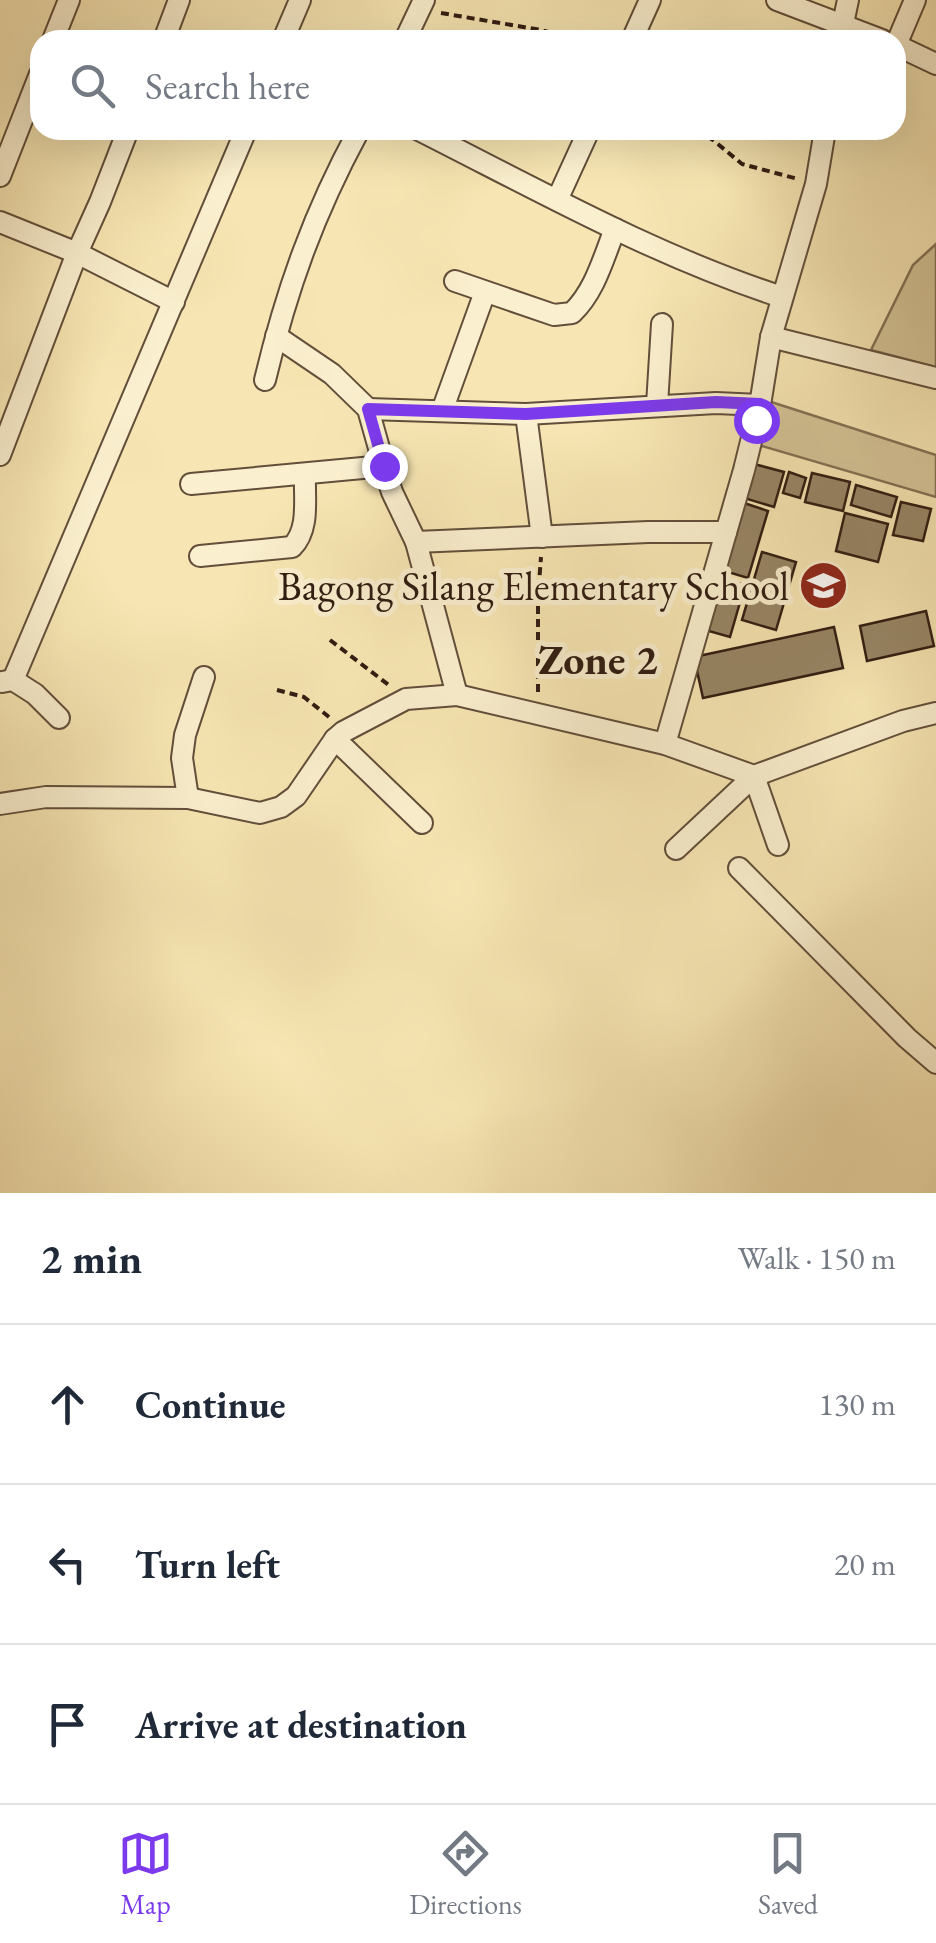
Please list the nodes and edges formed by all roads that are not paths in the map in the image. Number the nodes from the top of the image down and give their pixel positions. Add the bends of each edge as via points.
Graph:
1 (69, 0) edge
2 (179, 0) edge
3 (300, 0) edge
4 (650, 0) edge
5 (776, 0) edge
6 (848, 0) edge
7 (915, 0) edge
8 (422, 4) edge
9 (57, 30) edge
10 (168, 30) edge
11 (287, 30) edge
12 (410, 30) edge
13 (636, 30) edge
14 (835, 30) edge
15 (842, 30) edge
16 (902, 30) edge
17 (906, 50) edge
18 (936, 64) edge
19 (30, 100) edge
20 (124, 140) edge
21 (242, 140) edge
22 (354, 140) edge
23 (440, 140) edge
24 (584, 140) edge
25 (823, 140) edge
26 (0, 176) edge
27 (557, 200) junction
28 (0, 222) edge
29 (614, 229) junction
30 (77, 253) junction
31 (455, 282) dead end
32 (485, 292) junction
33 (782, 297) junction
34 (174, 302) junction
35 (662, 324) dead end
36 (276, 336) junction
37 (772, 336) junction
38 (936, 378) edge
39 (265, 380) dead end
40 (760, 404) junction
41 (657, 405) junction
42 (368, 409) junction
43 (442, 411) junction
44 (526, 414) junction
45 (0, 455) edge
46 (384, 466) junction
47 (305, 474) junction
48 (191, 484) dead end
49 (726, 532) junction
50 (542, 537) junction
51 (416, 542) junction
52 (200, 556) dead end
53 (204, 677) dead end
54 (7, 681) edge
55 (458, 695) junction
56 (936, 713) edge
57 (59, 718) dead end
58 (339, 736) junction
59 (665, 744) junction
60 (754, 776) junction
61 (188, 798) junction
62 (0, 804) edge
63 (422, 824) dead end
64 (778, 845) dead end
65 (676, 849) dead end
66 (739, 868) dead end
67 (936, 1063) edge

1 - 9 street
2 - 10 street
3 - 11 street
4 - 13 street
5 - 14 street
6 - 15 street
7 - 16 street
8 - 12 street
17 - 18 street
19 - 26 street
20 - 30 street
21 - 34 street
22 - 36 street via 310,228
23 - 27 street
24 - 27 street
25 - 33 street
27 - 29 street
28 - 30 street
29 - 32 street via 595,280 572,314
29 - 33 street
30 - 34 street
30 - 45 street
31 - 32 street
32 - 43 street
33 - 37 street
34 - 54 street
35 - 41 street
36 - 39 street
36 - 42 street via 332,374
37 - 38 street
37 - 40 street
40 - 41 street
40 - 49 street
41 - 44 street
42 - 43 street
42 - 46 street
43 - 44 street
44 - 50 street
46 - 47 street
46 - 51 street
47 - 48 street
47 - 52 street via 304,528 292,547
49 - 50 street
49 - 59 street
50 - 51 street
51 - 55 street
53 - 61 street via 182,758
54 - 57 street via 35,694
55 - 58 street via 406,699
55 - 59 street
56 - 60 street
58 - 61 street via 281,807 260,813
58 - 63 street
59 - 60 street
60 - 64 street
60 - 65 street
61 - 62 street via 46,797
66 - 67 street

